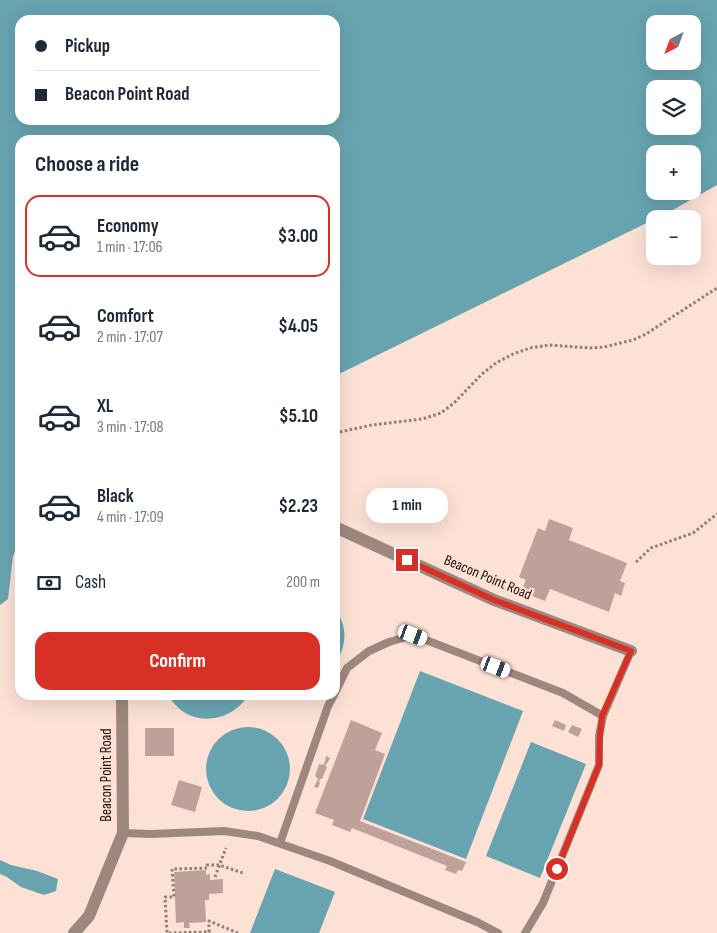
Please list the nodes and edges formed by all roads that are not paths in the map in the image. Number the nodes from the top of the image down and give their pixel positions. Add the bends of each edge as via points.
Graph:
1 (340, 529) edge
2 (631, 651) joint
3 (340, 682) edge
4 (122, 700) edge
5 (331, 700) edge
6 (602, 716) junction
7 (123, 833) junction
8 (280, 843) junction
9 (74, 933) edge
10 (498, 933) edge
11 (525, 933) edge

1 - 2 street, Beacon Point Road via 494,600
2 - 6 lane
3 - 6 lane via 347,668 369,651 413,635 563,693
4 - 7 street, Beacon Point Road
5 - 8 lane
6 - 11 lane via 599,765 543,903
7 - 8 lane via 224,831
7 - 9 street, Beacon Point Road via 89,916
8 - 10 lane via 478,922

